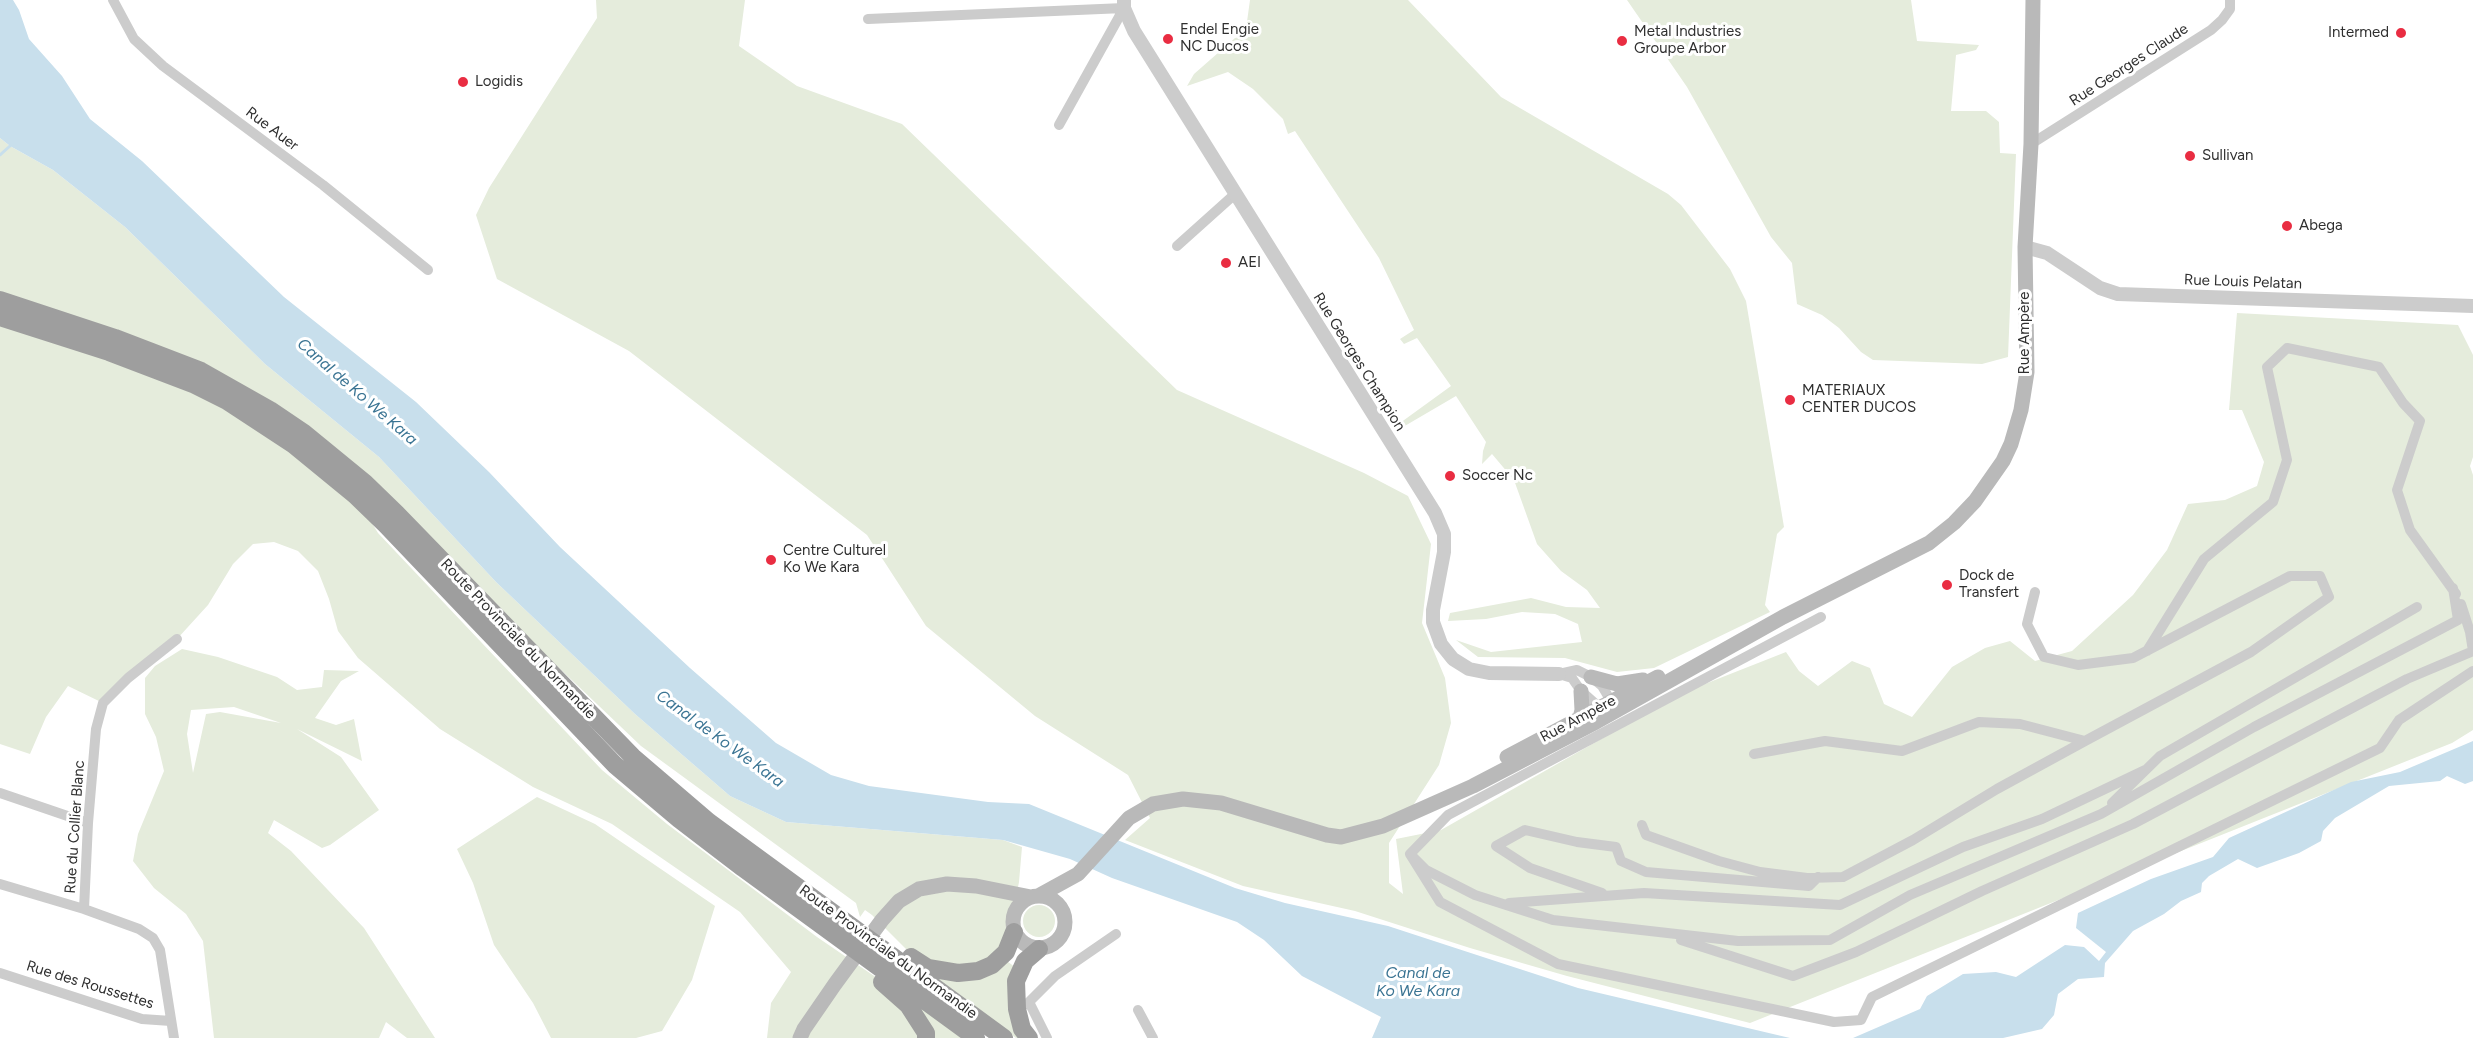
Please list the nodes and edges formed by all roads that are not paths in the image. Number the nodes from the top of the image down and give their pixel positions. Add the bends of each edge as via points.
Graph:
1 (113, 0) edge
2 (2033, 0) edge
3 (2230, 0) edge
4 (1124, 4) edge
5 (868, 19) dead end
6 (1059, 125) dead end
7 (2031, 144) junction
8 (1235, 194) junction
9 (1177, 246) dead end
10 (2025, 247) junction
11 (428, 270) dead end
12 (0, 300) edge
13 (2473, 306) edge
14 (0, 317) edge
15 (2453, 588) junction
16 (2034, 592) dead end
17 (2459, 598) junction
18 (2416, 607) dead end
19 (1821, 617) dead end
20 (2473, 619) edge
21 (1754, 633) junction
22 (177, 639) dead end
23 (2147, 651) junction
24 (2473, 671) edge
25 (1559, 674) junction
26 (1661, 676) junction
27 (1591, 677) junction
28 (1581, 691) junction
29 (1629, 704) junction
30 (1606, 706) junction
31 (1580, 718) junction
32 (2085, 741) junction
33 (1754, 754) dead end
34 (1518, 763) junction
35 (2145, 770) junction
36 (0, 793) edge
37 (2101, 814) junction
38 (1409, 815) junction
39 (88, 823) junction
40 (1642, 825) dead end
41 (1410, 854) junction
42 (1082, 871) junction
43 (1818, 877) junction
44 (0, 884) edge
45 (976, 886) junction
46 (1035, 896) junction
47 (1608, 896) junction
48 (1503, 904) junction
49 (84, 909) junction
50 (1065, 918) junction
51 (1013, 925) junction
52 (840, 927) junction
53 (1661, 933) junction
54 (1116, 934) dead end
55 (1040, 949) junction
56 (0, 973) edge
57 (1023, 1006) junction
58 (1138, 1010) dead end
59 (171, 1021) junction
60 (174, 1038) edge
61 (800, 1038) edge
62 (926, 1038) edge
63 (976, 1038) edge
64 (1004, 1038) edge
65 (1029, 1038) edge
66 (1047, 1038) edge
67 (1153, 1038) edge

1 - 11 street, Rue Auer via 134,39 164,66 323,185
2 - 7 main road, Rue Ampère
3 - 7 street, Rue Georges Claude via 2230,9 2211,30
4 - 5 street
4 - 6 street
4 - 8 street, Rue Georges Champion via 1134,31
7 - 10 main road, Rue Ampère
8 - 9 street
8 - 25 street, Rue Georges Champion via 1435,513 1444,534 1432,610 1441,644 1453,659 1469,669
10 - 13 street, Rue Louis Pelatan via 2047,253 2100,288 2118,294
10 - 21 main road, Rue Ampère via 2027,372 2011,444 1993,478 1954,523 1929,543
12 - 52 highway, Route Provinciale du Normandie via 201,371 304,433 397,514 633,758
14 - 52 highway, Route Provinciale du Normandie via 193,384 294,445 386,525 615,765 688,826
15 - 17 street
15 - 23 street via 2410,530 2397,490 2420,421 2379,367 2287,348 2267,368 2287,459 2273,502 2204,560
15 - 37 street via 2458,620 2254,727
16 - 23 street via 2027,624 2044,657 2078,666 2133,658
17 - 20 street
17 - 53 street via 2473,651 2397,684 2133,824 1856,952 1793,976
18 - 35 street via 2160,756
19 - 41 street via 1448,815
21 - 26 main road, Rue Ampère via 1732,639
21 - 29 main road, Rue Ampère
22 - 39 street, Rue du Collier Blanc via 103,703 96,729
23 - 32 street via 2290,576 2320,576 2329,597 2251,652
24 - 41 street via 2399,720 2380,748 1872,997 1861,1020 1834,1022 1558,964 1440,902
25 - 27 street, Rue Georges Champion via 1577,670
25 - 28 street via 1572,678
26 - 27 main road via 1617,684
26 - 30 main road, Rue Ampère
27 - 30 street via 1602,686
28 - 30 street
28 - 31 main road
29 - 30 street
29 - 34 main road, Rue Ampère
30 - 31 main road, Rue Ampère
30 - 34 street
31 - 38 main road, Rue Ampère
32 - 33 street via 2020,724 1979,722 1902,751 1825,741
32 - 43 street via 1843,877
34 - 38 main road, Rue Ampère
35 - 37 street
35 - 47 street via 2042,819 1963,847 1840,905 1644,893
36 - 39 street
37 - 53 street via 1910,895 1830,940 1738,942
38 - 42 main road, Rue Ampère via 1341,837 1221,803 1183,799 1153,804 1129,818
39 - 49 street, Rue du Collier Blanc
40 - 43 street via 1646,835 1719,861 1760,872
41 - 48 street via 1426,870 1474,895
42 - 46 main road
42 - 50 main road via 1070,891
43 - 47 street via 1809,886 1646,872 1621,861 1616,847 1525,830 1496,846 1530,868
44 - 49 street
45 - 46 main road
45 - 51 main road via 1006,906
45 - 61 main road via 946,884 919,889 898,901
46 - 50 main road via 1053,900
46 - 51 main road via 1018,905
47 - 48 street
48 - 53 street via 1553,920
49 - 59 street, Rue du Collier Blanc via 153,938 160,950
50 - 55 main road via 1059,939
51 - 52 highway via 1006,952 992,965 958,973 928,968 880,936
51 - 55 main road via 1024,944
52 - 62 highway via 883,983 908,1005
52 - 63 highway, Route Provinciale du Normandie
52 - 64 highway, Route Provinciale du Normandie
54 - 57 street via 1055,976
55 - 57 highway via 1024,961 1016,981
56 - 59 street, Rue des Roussettes via 142,1019
57 - 65 highway via 1022,1029
57 - 66 street
58 - 67 street
59 - 60 street, Rue du Collier Blanc

